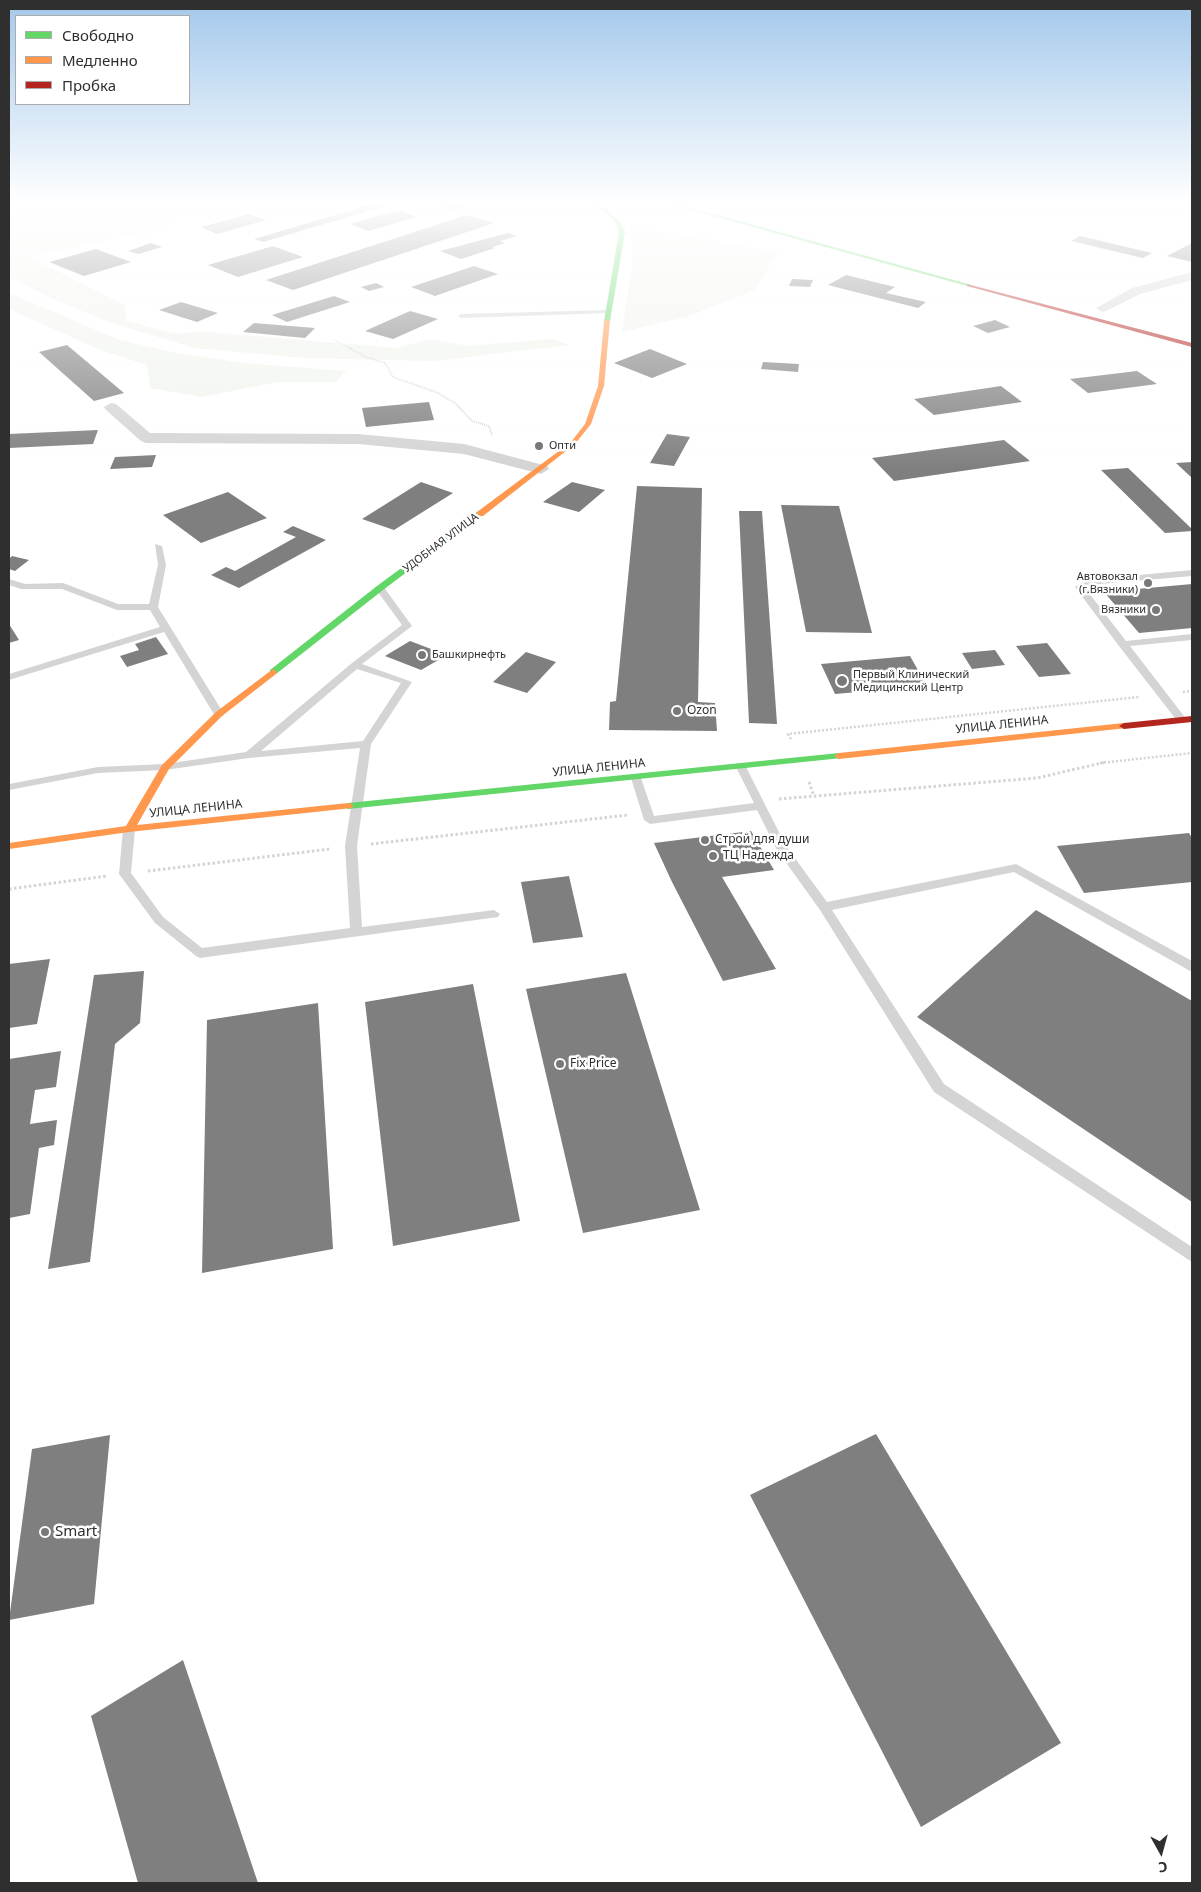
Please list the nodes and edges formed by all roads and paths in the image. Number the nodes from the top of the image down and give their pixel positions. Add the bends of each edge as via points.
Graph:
1 (611, 292) edge
2 (997, 292) edge
3 (1133, 292) edge
4 (1098, 307) joint
5 (608, 312) junction
6 (1120, 313) dead end
7 (461, 316) dead end
8 (334, 340) dead end
9 (1192, 345) edge
10 (111, 407) dead end
11 (496, 440) dead end
12 (541, 469) junction
13 (158, 546) dead end
14 (1192, 573) edge
15 (9, 582) edge
16 (380, 588) junction
17 (153, 607) junction
18 (166, 628) junction
19 (1192, 638) edge
20 (1122, 644) junction
21 (356, 665) junction
22 (9, 677) edge
23 (219, 714) junction
24 (1187, 719) edge
25 (366, 744) junction
26 (1192, 752) edge
27 (249, 755) junction
28 (165, 767) junction
29 (740, 767) junction
30 (636, 778) junction
31 (9, 787) edge
32 (759, 803) junction
33 (356, 807) junction
34 (648, 813) junction
35 (129, 829) junction
36 (9, 846) edge
37 (352, 846) junction
38 (124, 874) junction
39 (9, 889) edge
40 (824, 907) junction
41 (494, 914) dead end
42 (356, 932) junction
43 (1192, 967) edge
44 (1192, 1255) edge

1 - 5 main road, УДОБНАЯ УЛИЦА
2 - 9 main road
3 - 4 street
4 - 6 main road
5 - 7 lane
5 - 12 main road, УДОБНАЯ УЛИЦА via 601,386 588,424 573,443
8 - 11 path via 385,363 393,377 423,386 455,403 472,421 489,426
10 - 12 street via 146,438 358,439 464,449
12 - 16 main road, УДОБНАЯ УЛИЦА
13 - 17 lane via 162,565
14 - 20 lane via 1086,582 1080,587
15 - 17 lane via 24,587 63,586 117,607
16 - 21 lane via 407,626
16 - 23 main road, УДОБНАЯ УЛИЦА
17 - 18 lane
18 - 22 lane
18 - 23 lane
19 - 20 lane
20 - 24 lane
21 - 25 lane via 407,682
21 - 27 lane
23 - 28 main road, УДОБНАЯ УЛИЦА
24 - 29 main road, УЛИЦА ЛЕНИНА
25 - 27 lane
25 - 33 lane
26 - 32 path via 1104,762 1037,778
27 - 28 lane
28 - 31 lane via 98,770
28 - 35 main road, УДОБНАЯ УЛИЦА
29 - 30 main road, УЛИЦА ЛЕНИНА
29 - 32 lane
30 - 33 main road, УЛИЦА ЛЕНИНА
30 - 34 lane
32 - 34 lane via 650,820
32 - 40 lane via 781,847
33 - 35 main road, УЛИЦА ЛЕНИНА
33 - 37 lane
34 - 37 path
35 - 36 main road, УЛИЦА ЛЕНИНА
35 - 38 lane
37 - 38 path
37 - 42 lane
38 - 39 path
38 - 42 lane via 159,920 200,953
40 - 43 lane via 1016,868
40 - 44 lane via 939,1088
41 - 42 lane

